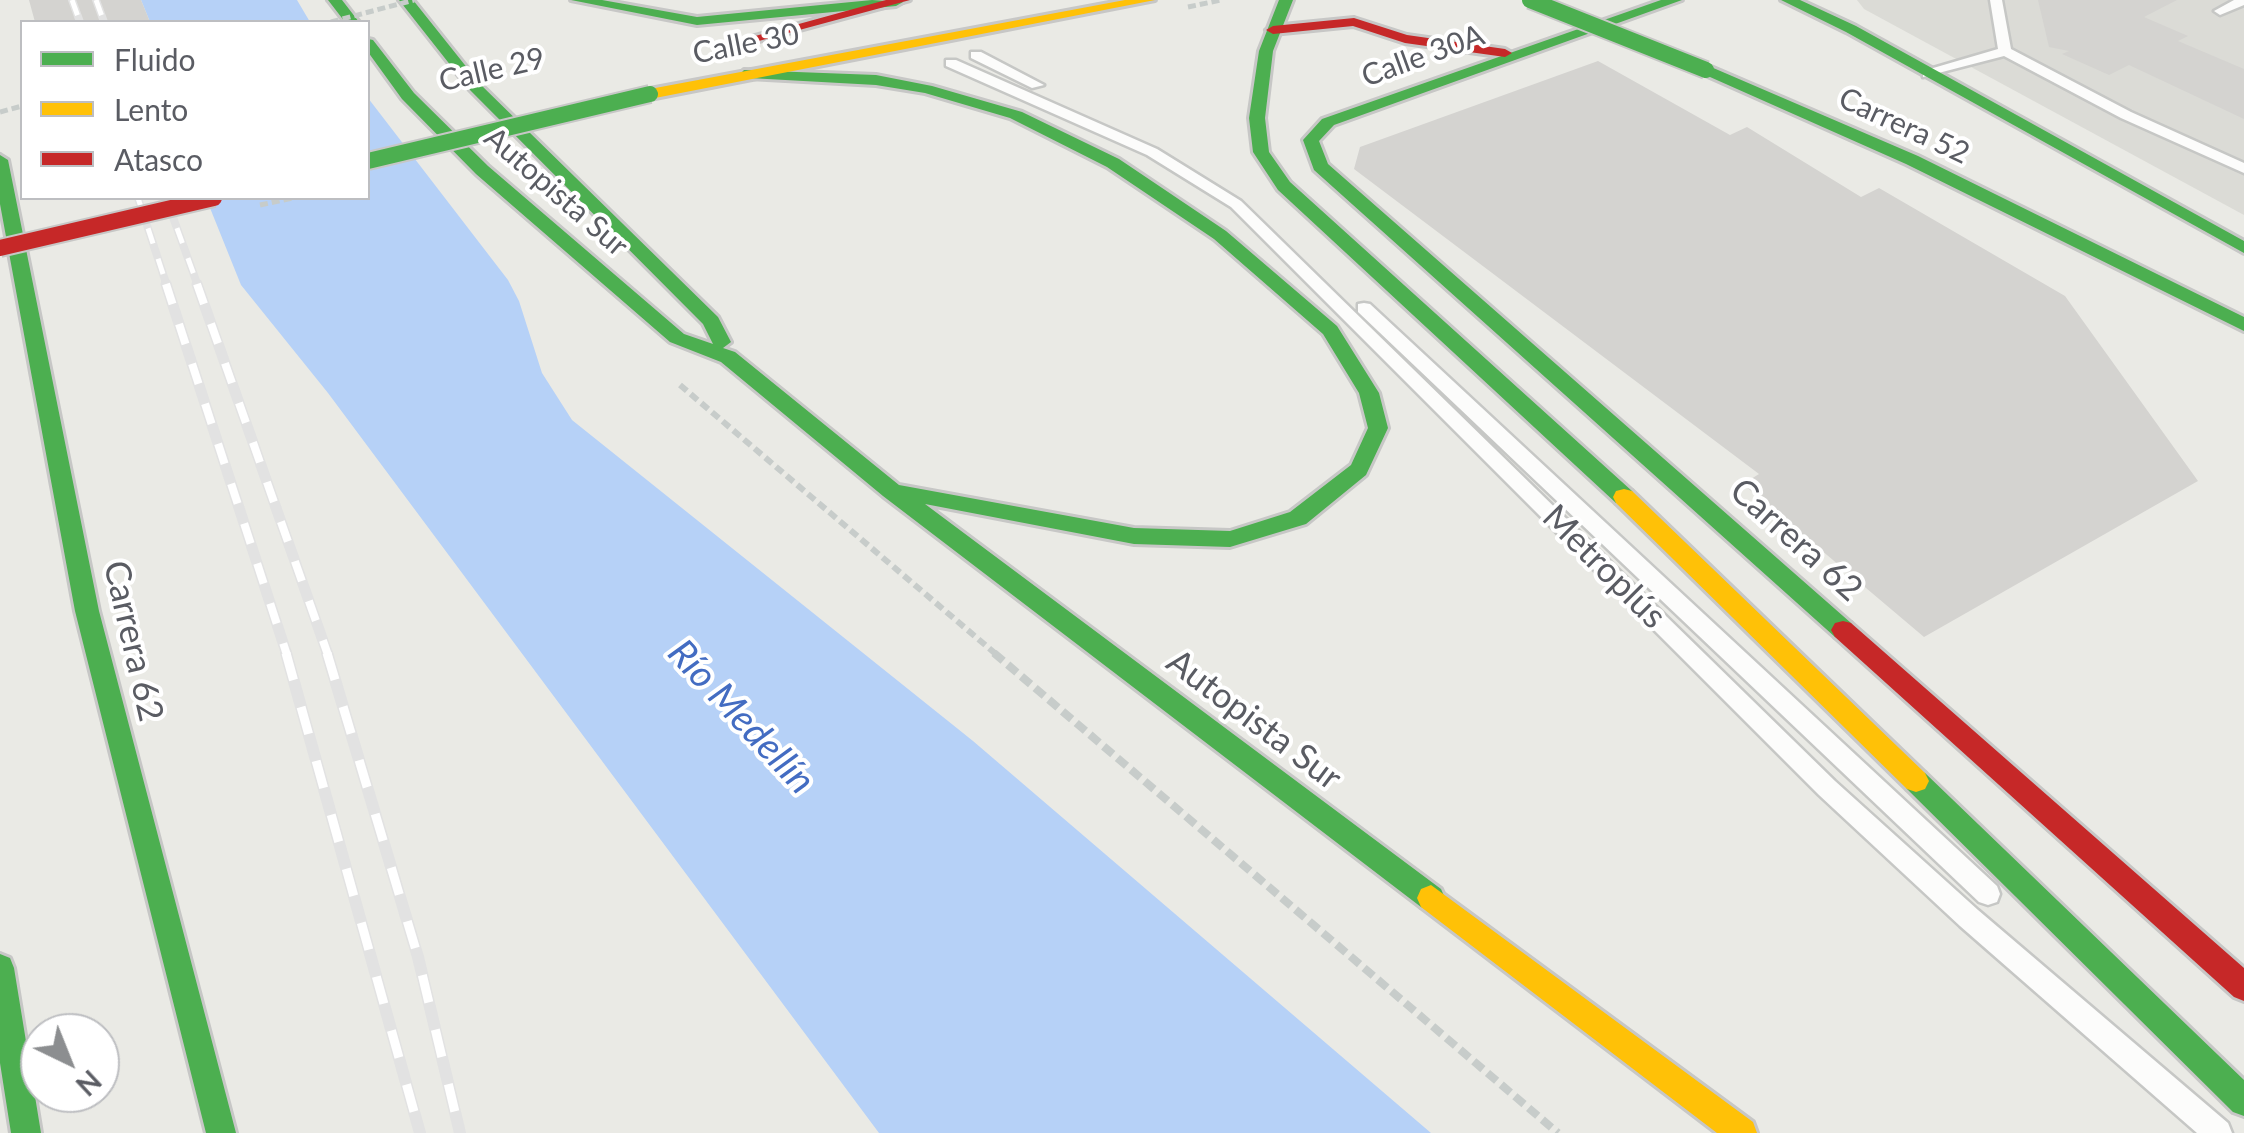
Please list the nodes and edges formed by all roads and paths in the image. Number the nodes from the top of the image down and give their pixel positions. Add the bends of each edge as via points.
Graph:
1 (335, 0) edge
2 (410, 0) edge
3 (578, 0) edge
4 (1148, 0) edge
5 (1286, 0) edge
6 (1530, 0) edge
7 (1601, 0) edge
8 (1675, 0) edge
9 (1788, 0) edge
10 (1817, 0) edge
11 (1996, 0) edge
12 (2244, 0) edge
13 (900, 1) edge
14 (2220, 11) dead end
15 (338, 20) edge
16 (350, 20) edge
17 (1668, 27) dead end
18 (1851, 29) junction
19 (1273, 30) junction
20 (1405, 39) junction
21 (726, 45) dead end
22 (370, 46) edge
23 (2005, 51) junction
24 (1520, 54) junction
25 (976, 55) dead end
26 (951, 63) dead end
27 (749, 72) junction
28 (1928, 74) junction
29 (1415, 90) junction
30 (650, 94) joint
31 (518, 95) dead end
32 (405, 121) dead end
33 (1311, 140) joint
34 (0, 160) edge
35 (370, 161) edge
36 (2244, 169) edge
37 (205, 200) edge
38 (37, 206) dead end
39 (0, 215) edge
40 (0, 248) edge
41 (2244, 248) edge
42 (2244, 325) edge
43 (728, 356) junction
44 (673, 378) dead end
45 (892, 490) junction
46 (2014, 918) dead end
47 (0, 968) edge
48 (2087, 985) dead end
49 (2244, 988) edge
50 (2244, 1102) edge
51 (26, 1133) edge
52 (221, 1133) edge
53 (1558, 1133) edge
54 (1742, 1133) edge
55 (2218, 1133) edge

1 - 16 main road
2 - 15 path, bridge
2 - 43 main road, Autopista Sur via 475,86 711,320
3 - 13 main road via 697,21
4 - 27 main road, Calle 30
5 - 19 main road
6 - 42 main road, Carrera 52, bridge via 1912,160
7 - 17 main road
8 - 24 main road, Calle 30A
9 - 18 main road
10 - 18 main road
11 - 23 lane
12 - 14 lane
13 - 21 main road, Calle 30
18 - 28 main road
19 - 20 main road via 1354,22
19 - 50 main road via 1257,118 1261,152 1284,186 1588,462
20 - 24 main road
20 - 29 main road via 1418,56
22 - 43 main road, Autopista Sur via 408,96 482,170 676,338
23 - 28 lane
23 - 36 lane
24 - 29 main road, Calle 30A
25 - 46 lane, Metroplús via 1155,141 1254,203
26 - 55 lane, Metroplús via 1152,152 1236,204 1828,788
27 - 30 main road, Calle 30
27 - 45 main road via 926,89 1016,115 1112,163 1220,236 1330,330 1370,393 1378,428 1359,470 1298,518 1230,538 1134,536
28 - 41 main road
29 - 33 main road, Calle 30A via 1328,122
30 - 35 main road, Calle 29, bridge
31 - 32 main road, Calle 29
33 - 49 main road, Carrera 62 via 1320,166 1343,191
34 - 52 main road, Carrera 62 via 87,610
37 - 40 main road, bridge
38 - 39 main road
43 - 45 main road, Autopista Sur
44 - 53 path
45 - 54 main road, Autopista Sur
47 - 51 main road
48 - 50 lane

